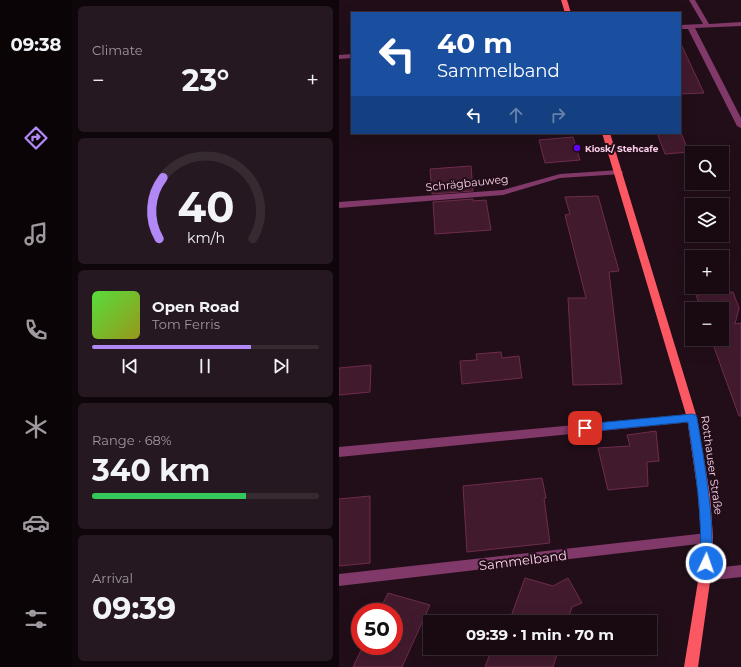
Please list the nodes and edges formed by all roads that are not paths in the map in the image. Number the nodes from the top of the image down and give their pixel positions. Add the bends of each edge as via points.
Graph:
1 (564, 0) edge
2 (692, 0) edge
3 (568, 12) edge
4 (741, 24) edge
5 (707, 26) junction
6 (681, 27) edge
7 (691, 27) junction
8 (351, 56) edge
9 (339, 57) edge
10 (741, 126) edge
11 (606, 134) edge
12 (619, 172) junction
13 (339, 205) edge
14 (692, 418) junction
15 (339, 452) edge
16 (707, 538) junction
17 (741, 571) edge
18 (705, 575) junction
19 (339, 580) edge
20 (691, 667) edge

1 - 3 main road
2 - 5 street
4 - 5 street
5 - 7 street
6 - 7 street
7 - 10 street
8 - 9 street
11 - 12 main road, Rotthauser Straße
12 - 13 street, Schrägbauweg via 560,176 503,192
12 - 14 main road, Rotthauser Straße
14 - 15 street
14 - 16 main road, Rotthauser Straße via 704,494
16 - 18 main road, Rotthauser Straße
16 - 19 street, Sammelband
17 - 18 street
18 - 20 main road, Rotthauser Straße

